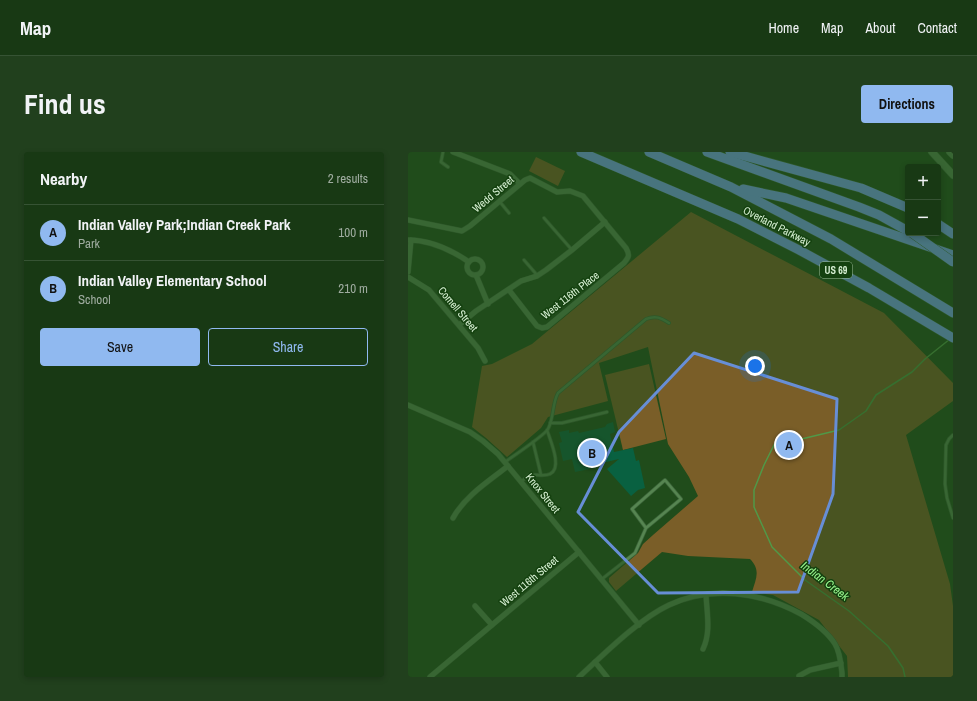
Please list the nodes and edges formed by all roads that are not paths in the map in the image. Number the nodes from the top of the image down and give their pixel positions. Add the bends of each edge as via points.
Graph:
1 (443, 152) edge
2 (453, 152) edge
3 (580, 152) edge
4 (649, 152) edge
5 (707, 152) edge
6 (730, 152) edge
7 (932, 152) edge
8 (950, 152) edge
9 (953, 155) edge
10 (448, 167) dead end
11 (953, 175) edge
12 (520, 184) junction
13 (731, 187) junction
14 (499, 202) junction
15 (905, 207) edge
16 (509, 213) dead end
17 (544, 218) dead end
18 (408, 220) edge
19 (605, 222) junction
20 (941, 226) edge
21 (905, 228) edge
22 (953, 234) edge
23 (916, 236) edge
24 (410, 240) edge
25 (572, 250) junction
26 (953, 255) edge
27 (629, 258) joint
28 (524, 260) dead end
29 (469, 262) junction
30 (953, 262) edge
31 (408, 272) edge
32 (476, 275) junction
33 (537, 276) junction
34 (408, 277) edge
35 (509, 290) junction
36 (488, 304) junction
37 (949, 311) edge
38 (669, 323) dead end
39 (459, 325) junction
40 (953, 338) edge
41 (485, 361) dead end
42 (408, 406) edge
43 (606, 412) dead end
44 (550, 423) junction
45 (547, 430) junction
46 (953, 436) edge
47 (532, 442) junction
48 (507, 464) junction
49 (541, 475) junction
50 (521, 482) junction
51 (453, 518) dead end
52 (953, 518) edge
53 (646, 528) junction
54 (579, 552) junction
55 (602, 580) junction
56 (706, 595) junction
57 (475, 606) dead end
58 (492, 625) junction
59 (639, 625) junction
60 (704, 649) dead end
61 (595, 662) junction
62 (840, 663) junction
63 (799, 676) dead end
64 (430, 677) edge
65 (579, 677) edge
66 (607, 677) edge
67 (842, 677) edge

1 - 10 lane via 441,162
2 - 12 street via 510,174
3 - 40 highway, Overland Parkway / US 69 via 738,219 869,288
4 - 13 highway, Overland Parkway / US 69
5 - 21 highway via 879,215
6 - 15 highway via 861,188
7 - 11 main road
8 - 9 main road
12 - 14 street, Wedd Street
12 - 19 street, Wedd Street via 530,178 557,192 577,193 583,196
13 - 26 highway via 786,198
13 - 37 highway, Overland Parkway / US 69 via 831,239
14 - 16 lane
14 - 18 street, Wedd Street via 462,231
17 - 25 lane
19 - 25 street
19 - 27 street, Wedd Street via 626,248
20 - 22 highway
23 - 30 highway, bridge
24 - 29 street via 443,247
24 - 31 street
25 - 33 street
27 - 35 street, West 116th Place via 547,327 537,326
28 - 33 lane
29 - 32 street via 468,271
29 - 32 street via 474,259 482,264 483,270
32 - 36 street
33 - 35 street via 521,281
34 - 39 street, Comell Street via 429,290
35 - 36 street
36 - 39 street
38 - 44 lane via 652,317 640,324 558,393
39 - 41 street, Comell Street
42 - 48 street, Knox Street via 470,432 493,449
43 - 44 lane via 562,423
44 - 45 lane
45 - 47 lane
45 - 49 lane via 556,457 556,468 552,473
46 - 52 lane via 946,446 945,484
47 - 48 lane
47 - 49 lane
48 - 50 street, Knox Street
48 - 51 street via 466,499
49 - 50 lane via 529,475
50 - 54 street, Knox Street
53 - 53 lane via 681,499 665,480 632,509
53 - 55 lane via 634,553
54 - 55 street, Knox Street
54 - 58 street, West 116th Street
55 - 59 street, Knox Street
56 - 59 street via 669,605
56 - 60 street via 708,628
56 - 62 street via 726,593 756,597 773,601 798,613 829,636 837,649
57 - 58 street
58 - 64 street, West 116th Street
59 - 61 street
61 - 65 street
61 - 66 street
62 - 63 street via 810,670
62 - 67 street

